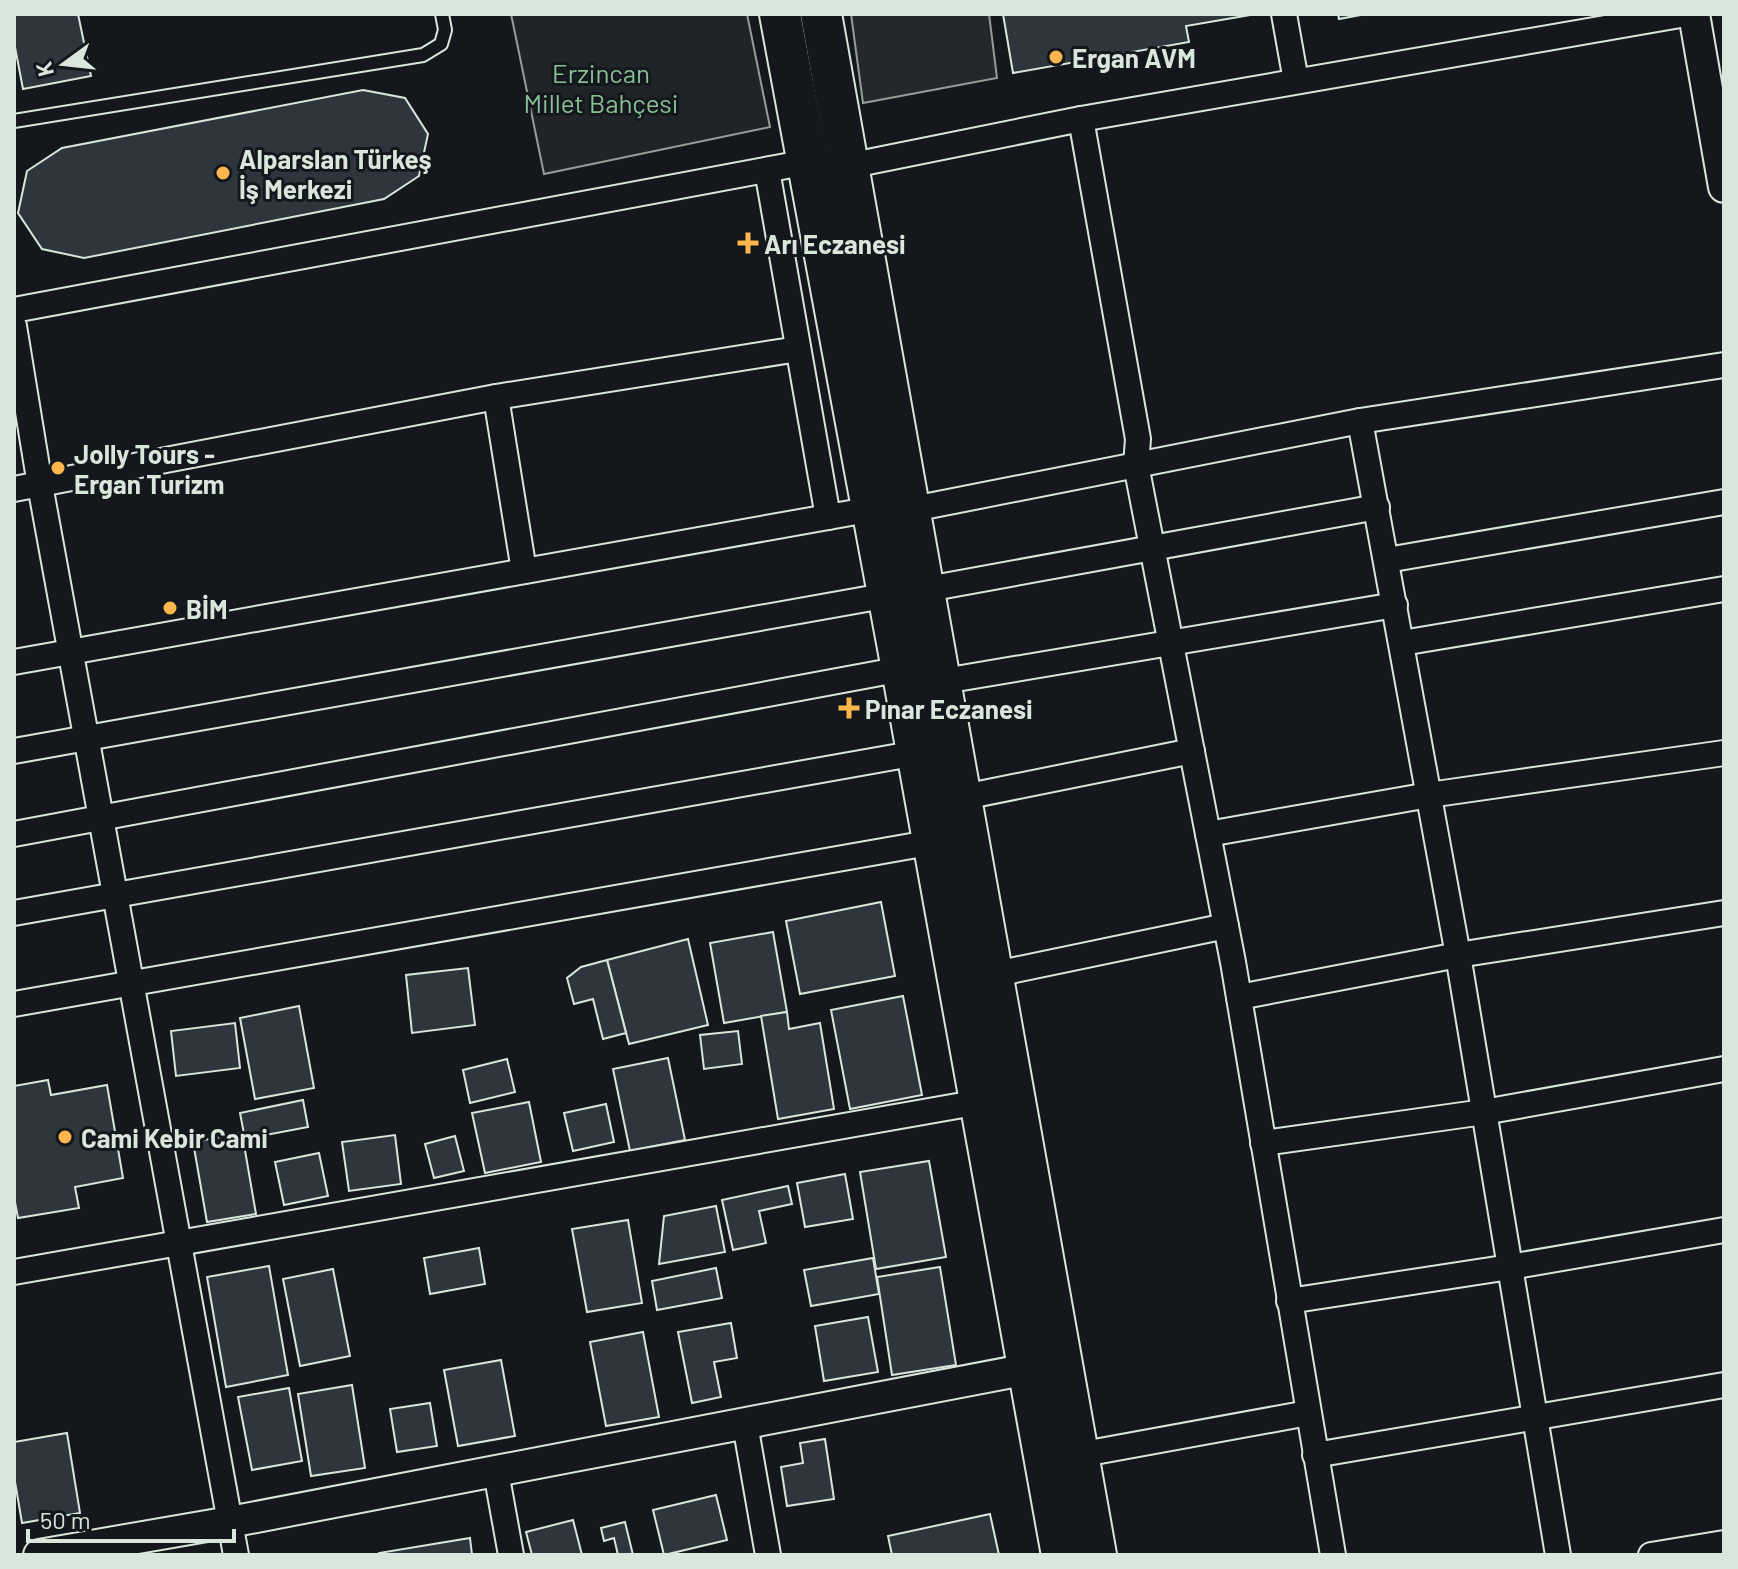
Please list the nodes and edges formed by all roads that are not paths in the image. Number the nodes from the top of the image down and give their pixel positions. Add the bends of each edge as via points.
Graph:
1 (442, 14) edge
2 (780, 14) edge
3 (821, 14) edge
4 (1284, 14) edge
5 (1686, 14) edge
6 (1694, 14) edge
7 (1296, 81) junction
8 (1081, 119) junction
9 (14, 121) edge
10 (808, 162) junction
11 (848, 166) junction
12 (767, 170) junction
13 (1724, 187) edge
14 (14, 310) edge
15 (14, 326) edge
16 (798, 349) junction
17 (1724, 365) edge
18 (496, 397) junction
19 (1360, 421) junction
20 (1136, 465) junction
21 (40, 485) junction
22 (14, 489) edge
23 (1724, 502) edge
24 (1377, 507) junction
25 (890, 510) junction
26 (828, 517) junction
27 (1152, 549) junction
28 (1387, 560) junction
29 (524, 571) junction
30 (1724, 589) edge
31 (906, 593) junction
32 (1395, 605) junction
33 (1171, 641) junction
34 (1402, 643) junction
35 (71, 652) junction
36 (14, 662) edge
37 (920, 675) junction
38 (86, 738) junction
39 (14, 751) edge
40 (1192, 751) junction
41 (917, 753) junction
42 (1724, 753) edge
43 (1429, 795) junction
44 (959, 798) junction
45 (101, 818) junction
46 (14, 834) edge
47 (1208, 834) junction
48 (934, 842) junction
49 (115, 894) junction
50 (14, 913) edge
51 (1724, 913) edge
52 (1226, 926) junction
53 (1458, 955) junction
54 (991, 975) junction
55 (131, 983) junction
56 (1239, 997) junction
57 (14, 1004) edge
58 (1724, 1069) edge
59 (980, 1102) junction
60 (1484, 1112) junction
61 (1263, 1143) junction
62 (1724, 1230) edge
63 (179, 1242) junction
64 (1510, 1267) junction
65 (14, 1272) edge
66 (1289, 1301) junction
67 (1028, 1369) junction
68 (1724, 1385) edge
69 (1308, 1413) junction
70 (1535, 1417) junction
71 (745, 1424) junction
72 (1078, 1455) junction
73 (1315, 1455) junction
74 (496, 1472) junction
75 (230, 1522) junction
76 (1724, 1543) edge
77 (39, 1555) edge
78 (236, 1555) edge
79 (511, 1555) edge
80 (768, 1555) edge
81 (1062, 1555) edge
82 (1096, 1555) edge
83 (1333, 1555) edge
84 (1558, 1555) edge
85 (1651, 1555) edge

1 - 9 lane via 441,44 423,55
2 - 10 main road
3 - 11 main road
4 - 7 street
5 - 7 street
6 - 13 street
7 - 8 street
8 - 11 street
8 - 20 street via 1138,439
10 - 12 street
10 - 25 main road
11 - 25 main road
12 - 14 street
12 - 16 street
15 - 21 street
16 - 18 street
16 - 26 street
17 - 19 street
18 - 21 street
18 - 29 street
19 - 20 street
19 - 24 street
20 - 25 street
20 - 27 street
21 - 22 street
21 - 35 street
23 - 28 street
24 - 27 street
24 - 28 street
25 - 26 street
25 - 31 main road
26 - 29 street
27 - 31 street
27 - 33 street
28 - 32 street
29 - 35 street
30 - 34 street
31 - 37 main road
31 - 38 street
32 - 33 street
32 - 34 street
33 - 37 street
33 - 40 street
34 - 43 street
35 - 36 street
35 - 38 street
37 - 41 main road
37 - 44 main road
37 - 45 street
38 - 39 street
38 - 45 street
40 - 44 street
40 - 47 street
41 - 48 main road
41 - 49 street
42 - 43 street
43 - 47 street
43 - 53 street
44 - 54 main road
45 - 46 street
45 - 49 street
47 - 52 street
48 - 55 street
48 - 59 main road
49 - 50 street
49 - 55 street
51 - 53 street
52 - 54 street
52 - 56 street
53 - 56 street
53 - 60 street
54 - 72 main road
55 - 57 street
55 - 63 street
56 - 61 street
58 - 60 street
59 - 63 street
59 - 67 main road
60 - 61 street
60 - 64 street
61 - 66 street
62 - 64 street
63 - 65 street
63 - 75 street
64 - 66 street
64 - 70 street
66 - 69 street
67 - 71 street
67 - 81 main road
68 - 70 street
69 - 72 street
69 - 73 street
70 - 73 street
70 - 84 street
71 - 74 street
71 - 80 street
72 - 82 main road
73 - 83 street
74 - 75 street
74 - 79 street
75 - 77 street
75 - 78 street
76 - 85 street

